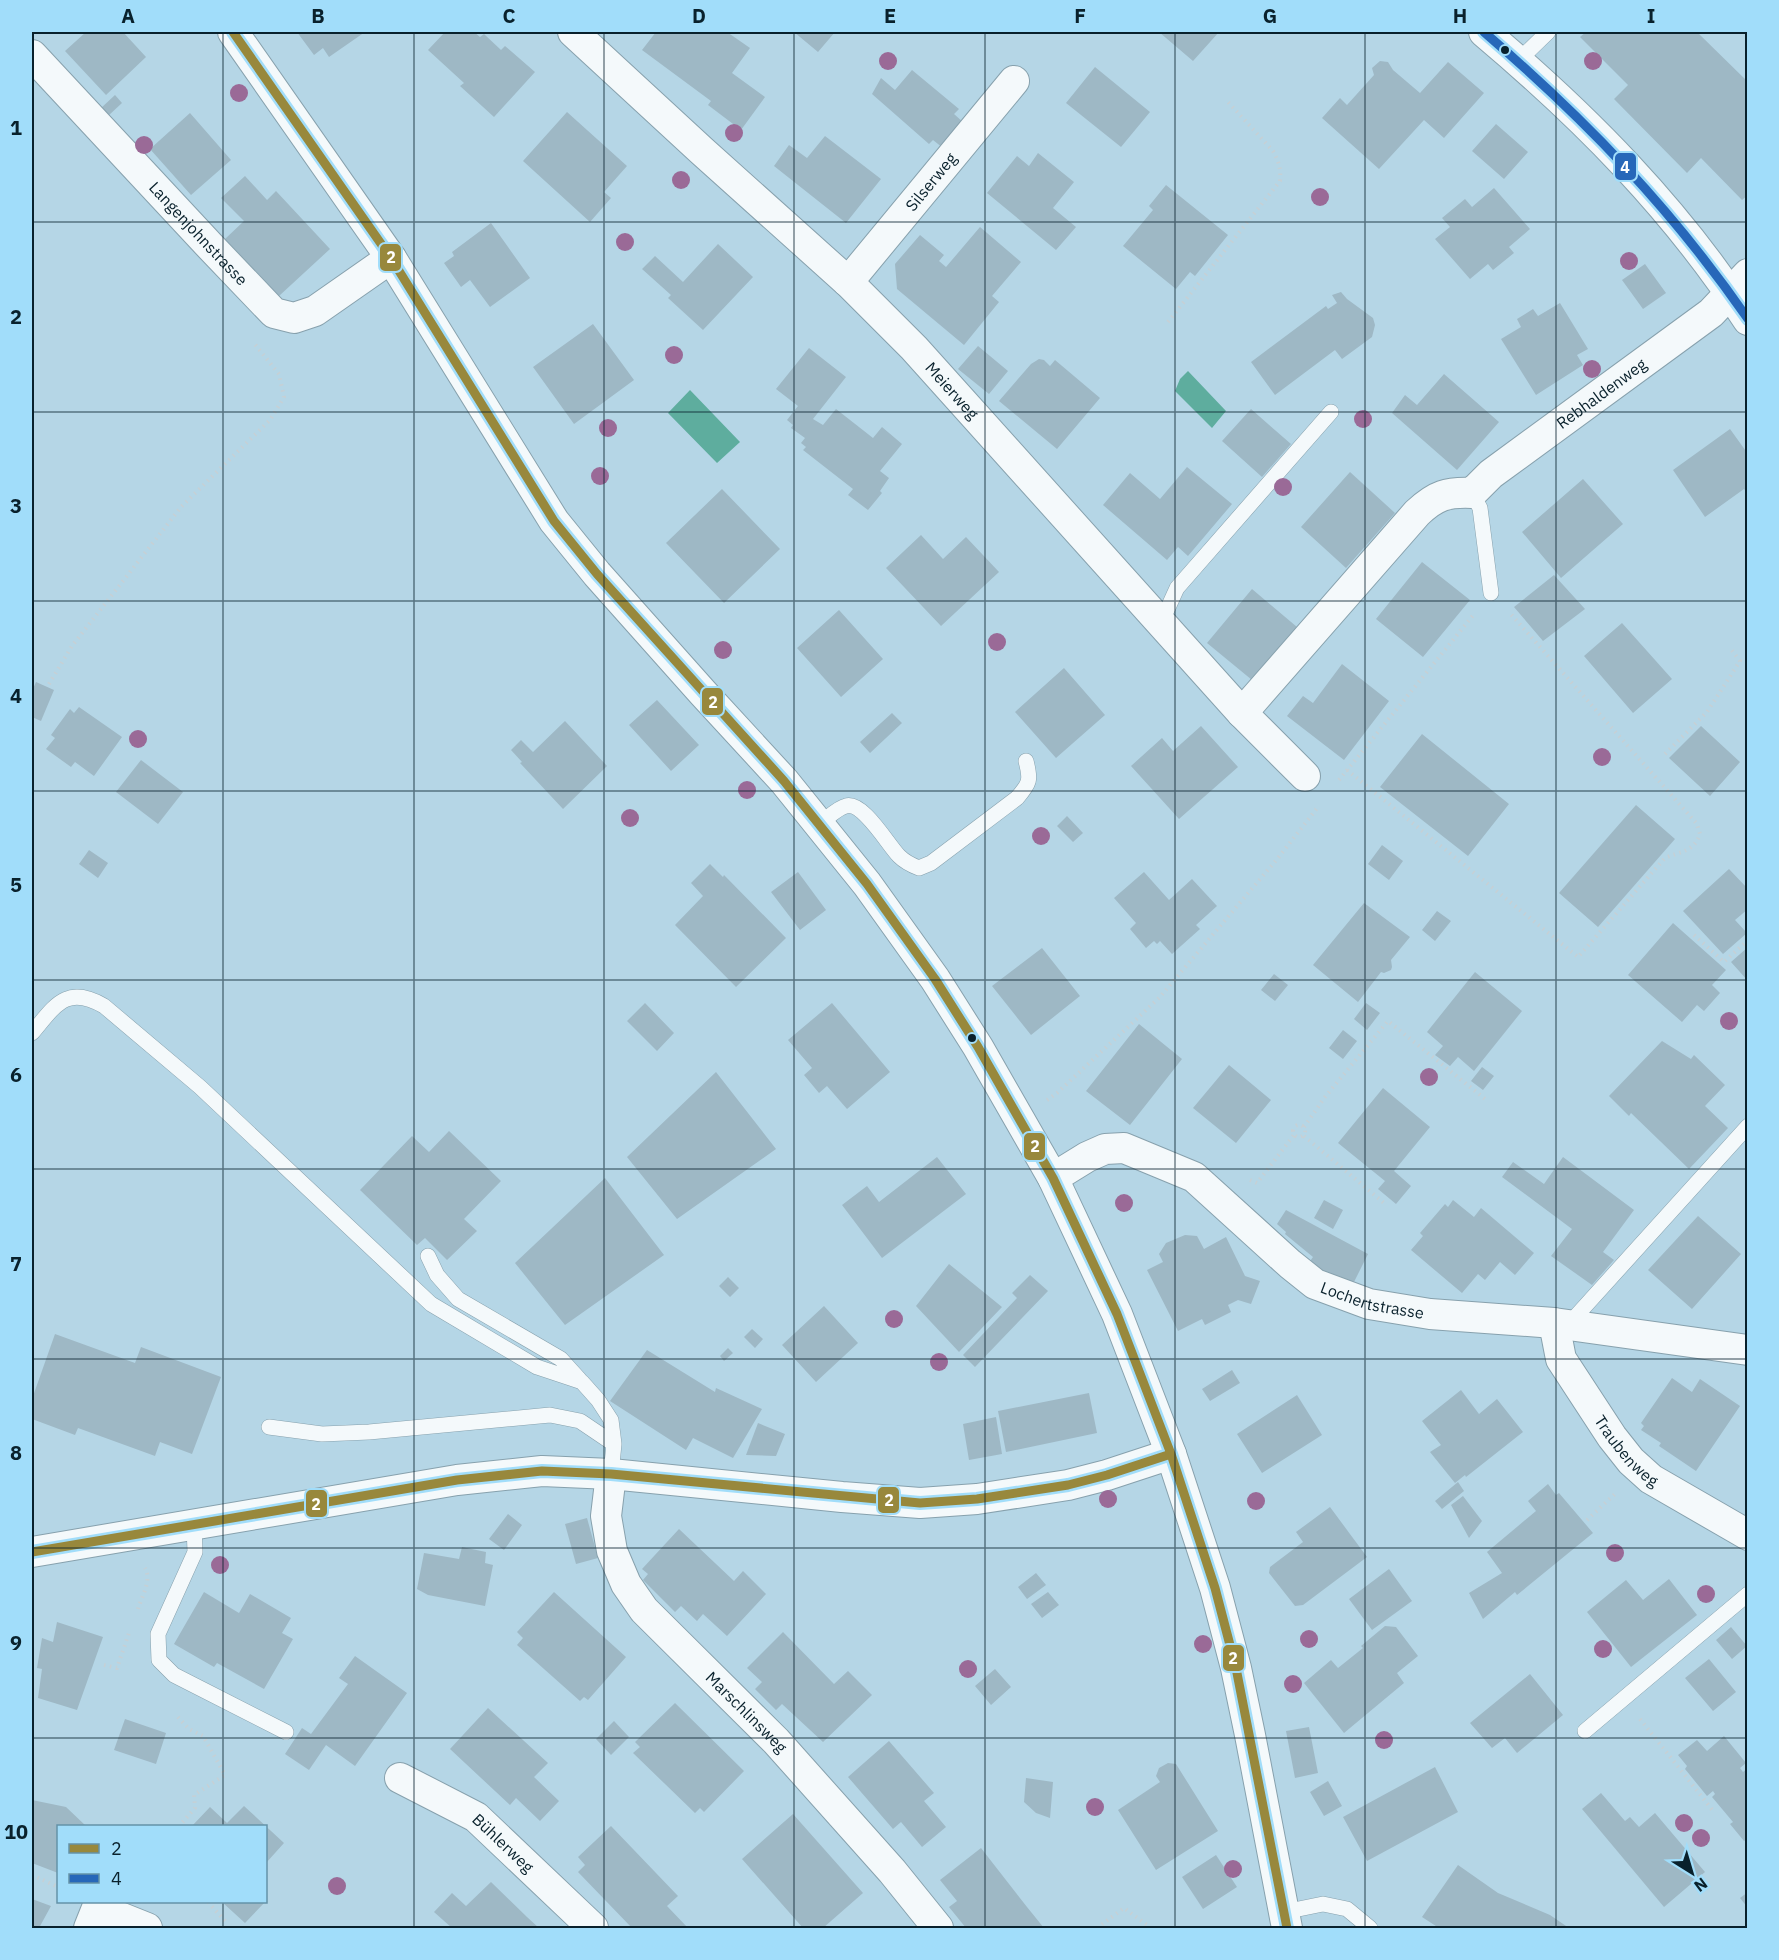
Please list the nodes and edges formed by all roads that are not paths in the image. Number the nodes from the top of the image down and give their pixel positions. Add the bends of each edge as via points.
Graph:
1 (232, 32) edge
2 (573, 32) edge
3 (1484, 32) edge
4 (1548, 32) edge
5 (32, 55) edge
6 (1518, 60) junction
7 (1014, 81) dead end
8 (391, 258) junction
9 (848, 282) junction
10 (1738, 283) edge
11 (1748, 320) edge
12 (1331, 412) dead end
13 (1472, 493) junction
14 (1491, 593) road end
15 (1161, 623) junction
16 (1242, 713) junction
17 (1026, 761) dead end
18 (1305, 776) dead end
19 (819, 824) junction
20 (32, 1033) edge
21 (1748, 1126) edge
22 (1053, 1178) junction
23 (428, 1256) dead end
24 (1561, 1324) junction
25 (1748, 1350) edge
26 (582, 1382) junction
27 (269, 1427) dead end
28 (614, 1444) junction
29 (1171, 1454) junction
30 (611, 1474) junction
31 (194, 1525) junction
32 (1748, 1535) edge
33 (32, 1552) edge
34 (1748, 1594) edge
35 (1585, 1731) dead end
36 (286, 1732) dead end
37 (400, 1779) dead end
38 (1286, 1920) edge
39 (89, 1929) edge
40 (147, 1929) edge
41 (593, 1929) edge
42 (938, 1929) edge
43 (1370, 1929) edge

1 - 8 street
2 - 9 street, Meierweg
3 - 6 street
4 - 6 lane
5 - 8 street, Langenjohnstrasse via 274,313 294,318 315,311
6 - 10 street via 1587,124
7 - 9 street, Silserweg
8 - 19 street via 554,521
9 - 15 street, Meierweg via 914,348
10 - 11 street
10 - 13 street, Rebhaldenweg via 1711,312 1491,474
12 - 15 lane via 1177,588
13 - 14 lane via 1480,508
13 - 16 street via 1451,492 1431,500 1417,513
15 - 16 street, Meierweg
16 - 18 street, Meierweg
17 - 19 lane via 1030,777 1017,798 932,863 919,868 898,855 855,806 846,806
19 - 22 street via 935,979
20 - 26 lane via 67,998 94,1000 104,1006 200,1087 431,1304 537,1367
21 - 24 lane
22 - 24 street, Lochertstrasse via 1087,1156 1105,1149 1124,1148 1194,1177 1290,1264 1331,1291 1369,1304 1430,1314
22 - 29 street via 1117,1314
23 - 26 lane via 437,1275 458,1299 561,1359
24 - 25 street, Lochertstrasse
24 - 32 street, Traubenweg via 1561,1359 1631,1461 1651,1479
26 - 28 lane via 611,1420
27 - 28 lane via 322,1434 550,1416 580,1421
28 - 30 lane
29 - 30 street via 1058,1487 920,1503
29 - 38 street via 1215,1588 1236,1668
30 - 31 street via 542,1472 457,1480
30 - 42 street, Marschlinsweg via 606,1516 612,1551 626,1584 644,1610 776,1741 892,1871
31 - 33 street
31 - 36 lane via 195,1552 158,1634 159,1660 174,1675
34 - 35 lane
37 - 41 street, Bühlerweg via 476,1817
38 - 43 lane via 1323,1904 1347,1909
39 - 40 street via 97,1908

